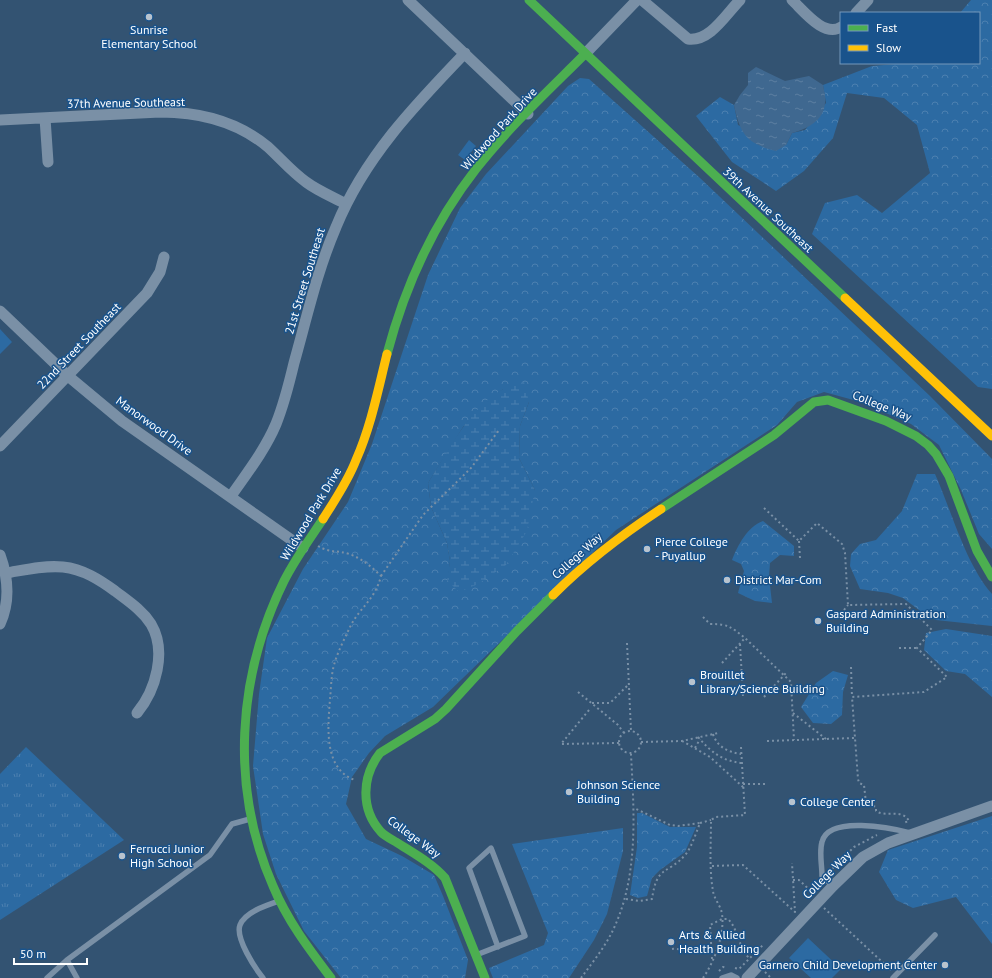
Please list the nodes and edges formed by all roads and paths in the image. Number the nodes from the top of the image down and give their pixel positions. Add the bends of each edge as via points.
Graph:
1 (408, 0) edge
2 (529, 0) edge
3 (637, 0) edge
4 (642, 0) edge
5 (740, 0) edge
6 (792, 0) edge
7 (868, 0) edge
8 (857, 12) edge
9 (840, 27) edge
10 (465, 53) junction
11 (584, 54) junction
12 (528, 114) junction
13 (45, 118) junction
14 (0, 120) edge
15 (48, 162) dead end
16 (346, 204) junction
17 (164, 257) dead end
18 (0, 312) edge
19 (68, 376) junction
20 (499, 430) dead end
21 (992, 436) edge
22 (0, 446) edge
23 (231, 496) junction
24 (764, 508) dead end
25 (799, 541) junction
26 (306, 544) junction
27 (977, 550) junction
28 (0, 555) edge
29 (800, 558) dead end
30 (992, 568) edge
31 (6, 574) junction
32 (381, 576) junction
33 (992, 577) edge
34 (848, 605) junction
35 (844, 610) dead end
36 (703, 617) dead end
37 (0, 624) edge
38 (745, 638) junction
39 (627, 643) dead end
40 (740, 644) junction
41 (899, 648) dead end
42 (917, 648) junction
43 (722, 663) dead end
44 (851, 667) dead end
45 (785, 674) junction
46 (629, 684) junction
47 (578, 692) dead end
48 (743, 696) dead end
49 (764, 697) dead end
50 (852, 697) junction
51 (591, 702) junction
52 (589, 710) dead end
53 (137, 712) dead end
54 (793, 713) junction
55 (631, 731) junction
56 (624, 733) junction
57 (718, 733) dead end
58 (713, 734) junction
59 (699, 738) junction
60 (854, 738) junction
61 (827, 739) junction
62 (682, 740) junction
63 (794, 740) junction
64 (767, 741) dead end
65 (641, 742) junction
66 (618, 743) junction
67 (741, 747) dead end
68 (696, 748) junction
69 (631, 754) junction
70 (741, 754) junction
71 (742, 763) junction
72 (366, 783) junction
73 (767, 784) dead end
74 (743, 785) junction
75 (992, 806) edge
76 (634, 808) junction
77 (250, 818) junction
78 (711, 820) junction
79 (700, 823) junction
80 (891, 828) junction
81 (913, 834) junction
82 (792, 863) dead end
83 (712, 866) junction
84 (824, 878) junction
85 (793, 880) junction
86 (833, 886) junction
87 (814, 896) junction
88 (625, 899) junction
89 (279, 901) junction
90 (800, 906) dead end
91 (795, 912) junction
92 (790, 917) dead end
93 (722, 919) junction
94 (935, 935) dead end
95 (765, 943) dead end
96 (498, 947) junction
97 (711, 947) junction
98 (672, 949) dead end
99 (476, 955) junction
100 (750, 958) junction
101 (67, 960) junction
102 (713, 960) junction
103 (759, 966) junction
104 (718, 973) dead end
105 (895, 976) edge
106 (47, 978) edge
107 (77, 978) edge
108 (263, 978) edge
109 (331, 978) edge
110 (485, 978) edge
111 (580, 978) edge
112 (703, 978) edge
113 (722, 978) edge
114 (737, 978) edge
115 (747, 978) edge
116 (771, 978) edge

1 - 10 street
2 - 11 street, 39th Avenue Southeast
3 - 11 street
4 - 5 street via 688,39 700,39 707,35
6 - 9 street via 822,26 833,30
7 - 8 street
10 - 12 street
10 - 16 street, 21st Street Southeast via 392,131
11 - 12 street, Wildwood Park Drive
11 - 21 street, 39th Avenue Southeast
12 - 26 street, Wildwood Park Drive via 498,144 464,185 432,236 400,308 361,449 342,489
13 - 14 street, 37th Avenue Southeast
13 - 15 street
13 - 16 street, 37th Avenue Southeast via 173,112 210,118 234,126 256,138 308,183
16 - 23 street, 21st Street Southeast via 321,267 276,424
17 - 19 street, 22nd Street Southeast via 160,272 147,293
18 - 19 street, Manorwood Drive
19 - 22 street, 22nd Street Southeast
19 - 23 street, Manorwood Drive via 122,420
20 - 32 path via 471,468 423,515
23 - 26 street, Manorwood Drive
24 - 25 path
25 - 29 path
25 - 34 path via 817,523 842,544 845,553
26 - 32 path via 328,552 349,554 368,564
26 - 77 street, Wildwood Park Drive via 274,604 250,673 243,736 243,764
27 - 30 street
27 - 33 street, College Way
27 - 72 street, College Way via 944,468 929,446 909,430 838,402 814,402 774,435 618,536 579,569 435,719 380,753 374,761
28 - 31 street
31 - 37 street via 6,601
31 - 53 street via 48,566 76,569 95,577 140,611 155,633 158,653 151,692
32 - 72 path via 378,589 351,625 333,669 328,726 330,752 339,767 350,778
34 - 35 path
34 - 42 path via 906,604 932,630
36 - 38 path via 710,624 731,626
38 - 40 path
38 - 45 path
39 - 46 path
40 - 43 path
40 - 48 path
41 - 42 path
42 - 50 path via 947,677 924,692
44 - 50 path
45 - 49 path
45 - 54 path via 791,682
46 - 51 path via 610,703
46 - 55 path
47 - 51 path
50 - 60 path
51 - 56 path
52 - 66 path via 561,744
54 - 61 path
54 - 63 path
55 - 56 path
55 - 65 path via 638,734
56 - 66 path
57 - 58 path
58 - 59 path
58 - 70 path via 715,740 728,752
59 - 62 path
59 - 68 path
59 - 71 path via 722,759
60 - 61 path
60 - 80 path via 858,779 864,786 866,803 880,813 897,813 909,821
61 - 63 path
62 - 65 path
62 - 68 path
63 - 64 path
65 - 69 path via 638,750
66 - 69 path via 622,751
67 - 70 path
68 - 74 path
69 - 76 path
70 - 71 path
71 - 74 path
72 - 99 street, College Way via 367,807 381,832 436,869 450,886
73 - 74 path
74 - 78 path via 745,815 716,817
75 - 81 street, College Way
76 - 79 path via 670,825
76 - 88 path via 633,847
77 - 89 street, Wildwood Park Drive via 260,855
77 - 101 lane via 232,824 210,855
78 - 79 path
78 - 83 path
79 - 88 path via 687,852 654,882 652,899
80 - 81 lane
80 - 84 path via 854,847
80 - 84 lane via 841,826 830,830 821,842
81 - 86 street, College Way via 888,843 863,857
82 - 85 path
83 - 91 path via 743,865
83 - 93 path via 713,892
84 - 86 lane
84 - 87 path
85 - 87 path via 799,880
85 - 91 path
86 - 87 street, College Way
87 - 103 street, College Way
87 - 105 path
88 - 111 path via 613,931
89 - 108 lane via 252,913 240,924 239,934
89 - 109 street, Wildwood Park Drive via 304,944
90 - 91 path
91 - 92 path
93 - 97 path via 710,924
93 - 100 path via 728,919 733,924 744,953
93 - 102 path via 721,936
94 - 105 lane
95 - 100 path
96 - 96 lane via 525,936 491,848 469,868
96 - 99 lane
97 - 98 path via 690,951
97 - 102 path
99 - 110 street, College Way
100 - 103 path
100 - 104 path via 739,969 723,967
101 - 106 lane
101 - 107 lane
102 - 112 path
103 - 115 street, College Way
103 - 116 path
113 - 114 lane via 731,975

